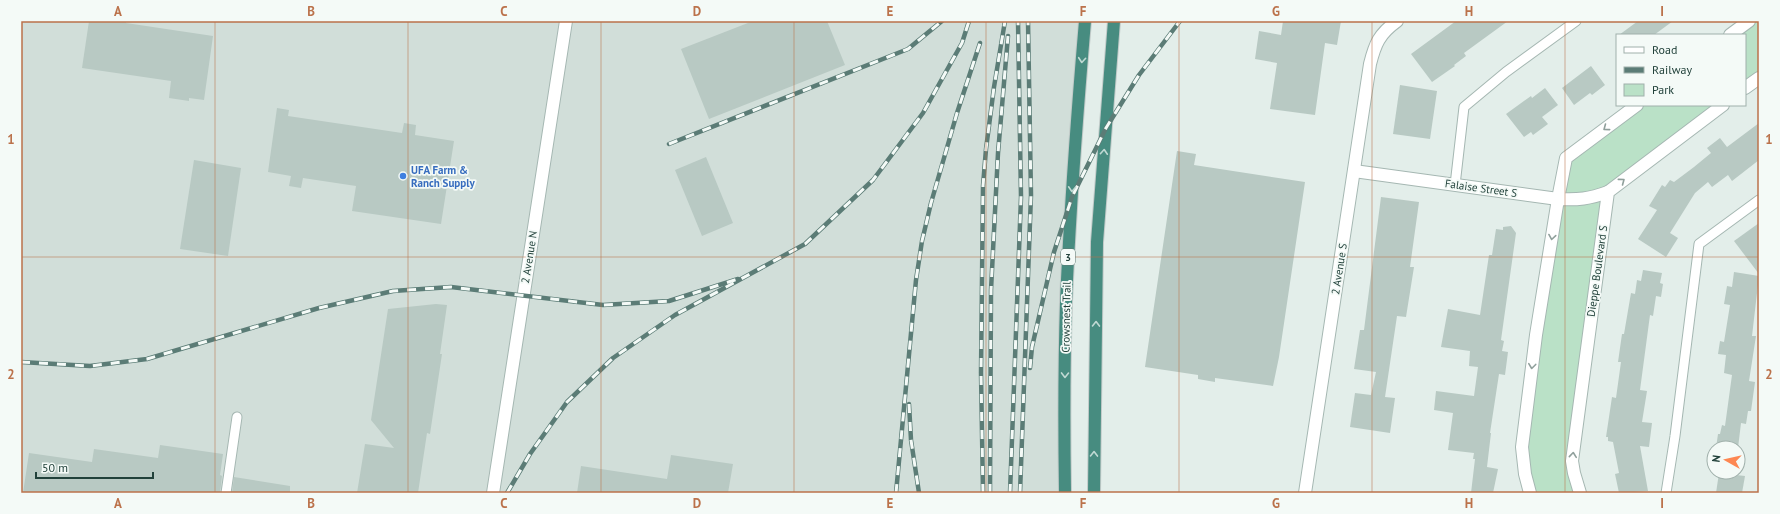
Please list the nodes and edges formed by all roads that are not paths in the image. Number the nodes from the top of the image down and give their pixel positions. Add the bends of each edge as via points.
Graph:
1 (566, 21) edge
2 (1085, 21) edge
3 (1114, 21) edge
4 (1397, 21) edge
5 (1576, 21) edge
6 (1749, 21) edge
7 (1731, 34) edge
8 (1759, 78) edge
9 (1746, 87) edge
10 (1636, 106) edge
11 (1722, 106) edge
12 (1354, 171) junction
13 (1455, 185) junction
14 (1608, 192) junction
15 (1558, 198) junction
16 (1759, 200) edge
17 (237, 417) dead end
18 (226, 493) edge
19 (493, 493) edge
20 (1064, 493) edge
21 (1094, 493) edge
22 (1305, 493) edge
23 (1530, 493) edge
24 (1580, 493) edge
25 (1666, 493) edge

1 - 19 street, 2 Avenue N
2 -> 20 highway, Crowsnest Trail / 3 via 1068,248
21 -> 3 highway via 1098,242
4 - 12 street, 2 Avenue S via 1382,34 1374,46
5 - 13 lane via 1506,72 1464,107
6 - 7 street
8 - 9 street
10 -> 15 street via 1566,158
14 -> 11 street
12 - 13 street, Falaise Street S
12 - 22 street, 2 Avenue S
13 - 15 street, Falaise Street S
14 - 15 street, Falaise Street S via 1575,200
24 -> 14 street, Dieppe Boulevard S via 1572,461
15 -> 23 street via 1536,335 1522,447
16 - 25 lane via 1699,244
17 - 18 lane

